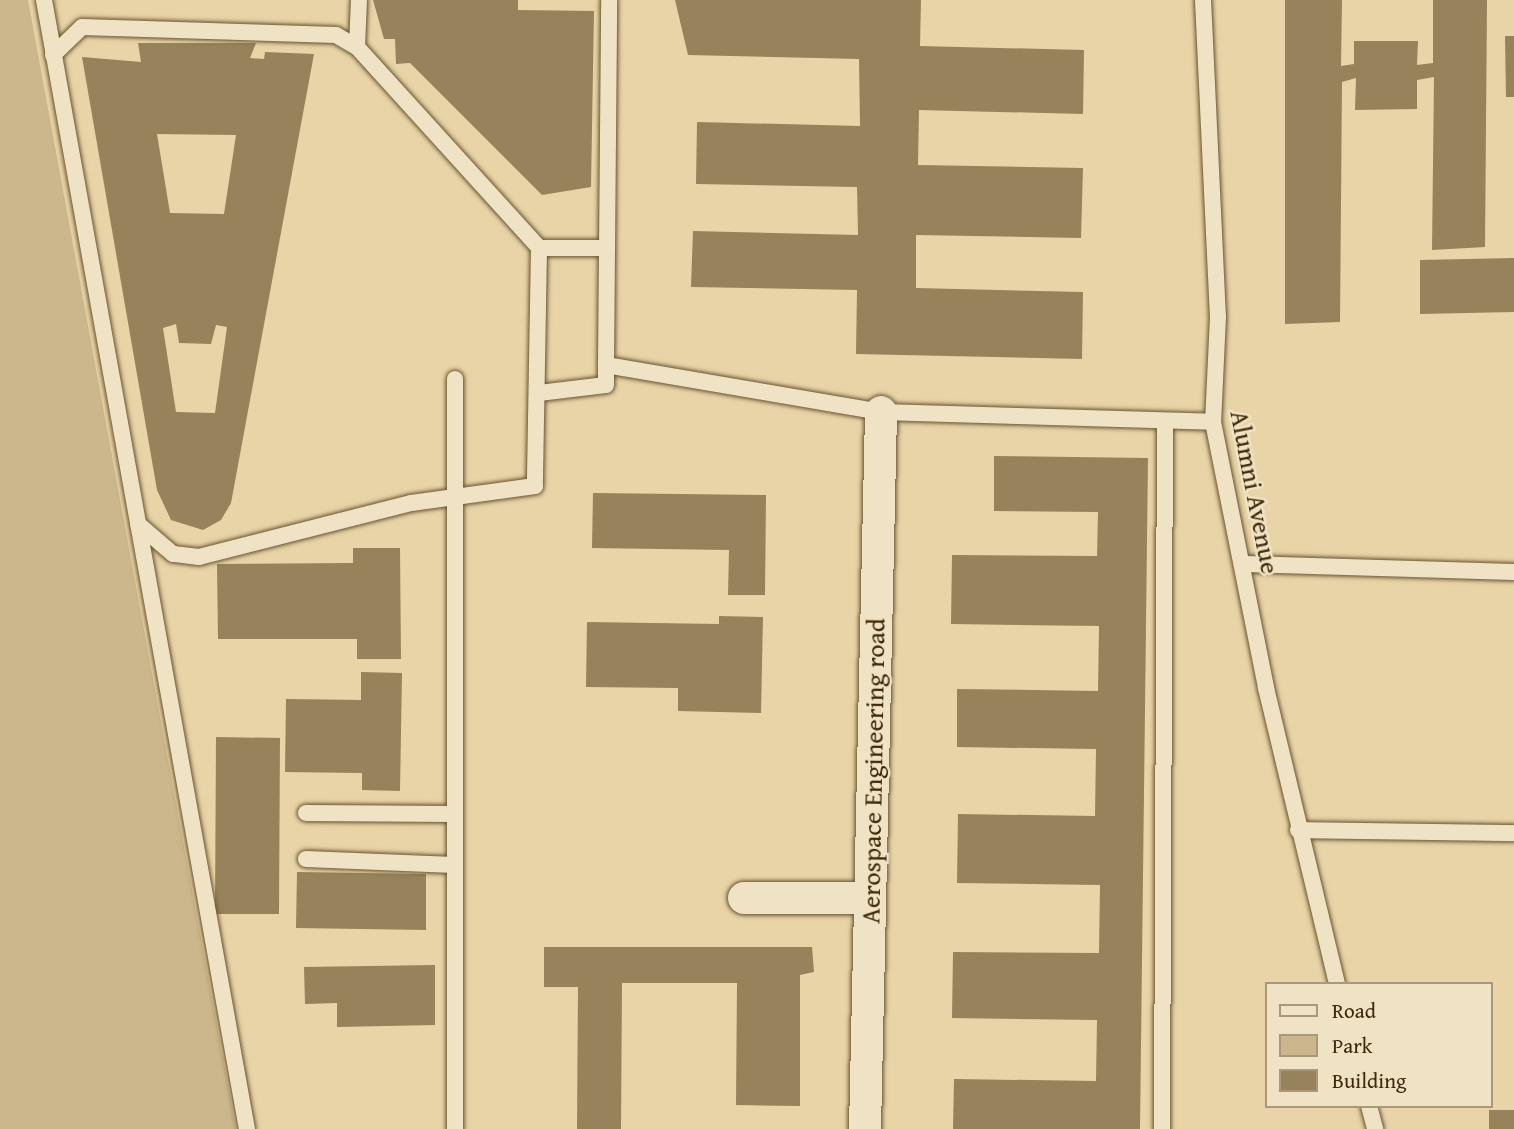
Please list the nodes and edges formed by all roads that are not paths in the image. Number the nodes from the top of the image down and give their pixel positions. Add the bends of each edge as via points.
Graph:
1 (44, 0) edge
2 (359, 0) edge
3 (609, 0) edge
4 (1203, 0) edge
5 (357, 47) junction
6 (53, 55) junction
7 (539, 248) junction
8 (607, 248) junction
9 (606, 365) junction
10 (455, 379) dead end
11 (539, 393) junction
12 (881, 412) junction
13 (1213, 422) junction
14 (1166, 423) junction
15 (455, 494) junction
16 (138, 524) junction
17 (1245, 564) junction
18 (1514, 572) edge
19 (306, 813) dead end
20 (454, 814) junction
21 (1298, 830) junction
22 (1514, 833) edge
23 (306, 859) dead end
24 (454, 865) junction
25 (744, 898) dead end
26 (870, 898) junction
27 (1336, 982) edge
28 (1370, 1108) edge
29 (247, 1129) edge
30 (455, 1129) edge
31 (865, 1129) edge
32 (1162, 1129) edge
33 (1375, 1129) edge

1 - 6 lane
2 - 5 lane
3 - 8 lane
4 - 13 lane, Alumni Avenue via 1217,317
5 - 6 lane via 336,35 82,27
5 - 7 lane
6 - 16 lane
7 - 8 lane
7 - 11 lane
8 - 9 lane
9 - 11 lane via 606,385
9 - 12 lane
10 - 15 lane
11 - 15 lane via 535,486
12 - 14 lane
12 - 26 street, Aerospace Engineering road
13 - 14 lane
13 - 17 lane, Alumni Avenue
14 - 32 lane
15 - 16 lane via 199,557 173,554
15 - 20 lane
16 - 29 lane
17 - 18 lane
17 - 21 lane, Alumni Avenue
19 - 20 lane
20 - 24 lane
21 - 22 lane
21 - 27 lane, Alumni Avenue
23 - 24 lane
24 - 30 lane
25 - 26 street
26 - 31 street, Aerospace Engineering road
28 - 33 lane

